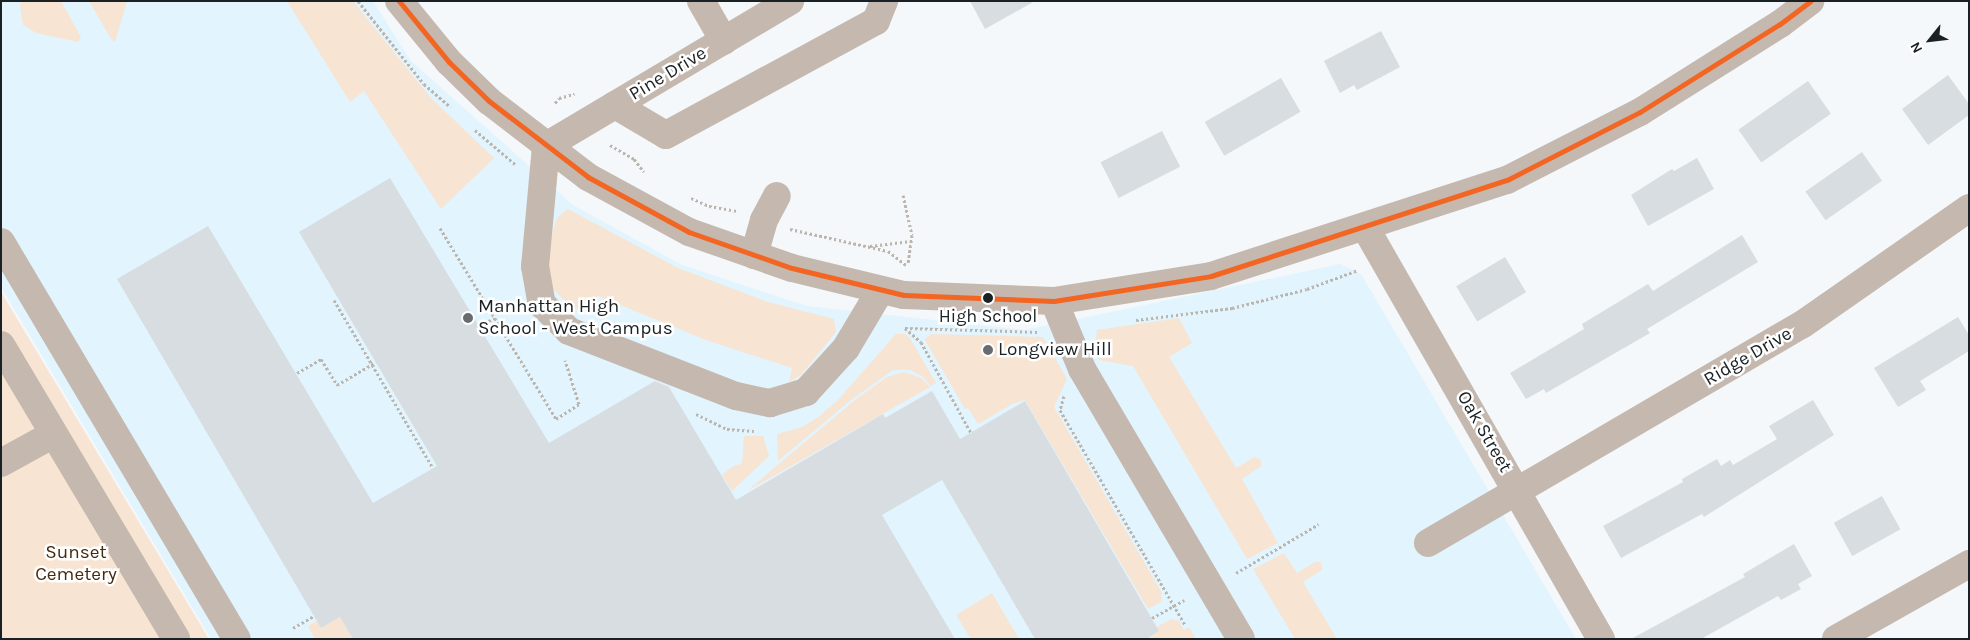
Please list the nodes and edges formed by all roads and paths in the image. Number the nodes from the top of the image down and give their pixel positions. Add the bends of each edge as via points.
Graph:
1 (399, 1) edge
2 (701, 1) edge
3 (790, 1) edge
4 (884, 1) edge
5 (1810, 1) edge
6 (724, 41) junction
7 (615, 105) junction
8 (546, 146) junction
9 (903, 195) dead end
10 (777, 196) dead end
11 (1969, 208) edge
12 (1365, 227) junction
13 (911, 241) junction
14 (1, 242) edge
15 (866, 246) dead end
16 (754, 255) junction
17 (908, 264) dead end
18 (880, 291) junction
19 (334, 300) dead end
20 (1054, 300) junction
21 (494, 318) dead end
22 (899, 322) dead end
23 (480, 326) dead end
24 (905, 328) junction
25 (1044, 332) dead end
26 (1, 345) edge
27 (376, 362) dead end
28 (371, 365) junction
29 (297, 373) dead end
30 (1065, 394) dead end
31 (971, 433) dead end
32 (52, 435) junction
33 (1, 463) edge
34 (433, 468) dead end
35 (1518, 492) junction
36 (1319, 524) dead end
37 (1428, 543) dead end
38 (1259, 560) dead end
39 (1969, 564) edge
40 (314, 616) dead end
41 (1185, 625) dead end
42 (293, 628) dead end
43 (176, 639) edge
44 (237, 639) edge
45 (1241, 639) edge
46 (1600, 639) edge
47 (1836, 639) edge

1 - 8 street via 448,62 489,101
2 - 6 street
3 - 6 street, Pine Drive
4 - 7 street via 876,21 666,135
5 - 12 street via 1780,24 1640,112 1507,180
6 - 7 street, Pine Drive
7 - 8 street, Pine Drive
8 - 16 street via 588,178 689,232
8 - 18 street via 536,266 542,304 568,331 736,396 770,403 806,392 846,348
9 - 13 path
10 - 16 street via 764,220
11 - 35 street, Ridge Drive via 1803,324
12 - 20 street via 1211,276
12 - 35 street, Oak Street
13 - 15 path
13 - 17 path
14 - 44 street
16 - 18 street
18 - 20 street via 904,295
19 - 28 path
20 - 45 street via 1082,369
21 - 23 path
22 - 24 path
24 - 25 path
24 - 31 path via 921,342
26 - 32 street
27 - 28 path
28 - 29 path via 337,385 321,359
28 - 34 path
30 - 41 path via 1060,410
32 - 33 street
32 - 43 street
35 - 37 street, Ridge Drive
35 - 46 street, Oak Street
36 - 38 path
39 - 47 street
40 - 42 path

